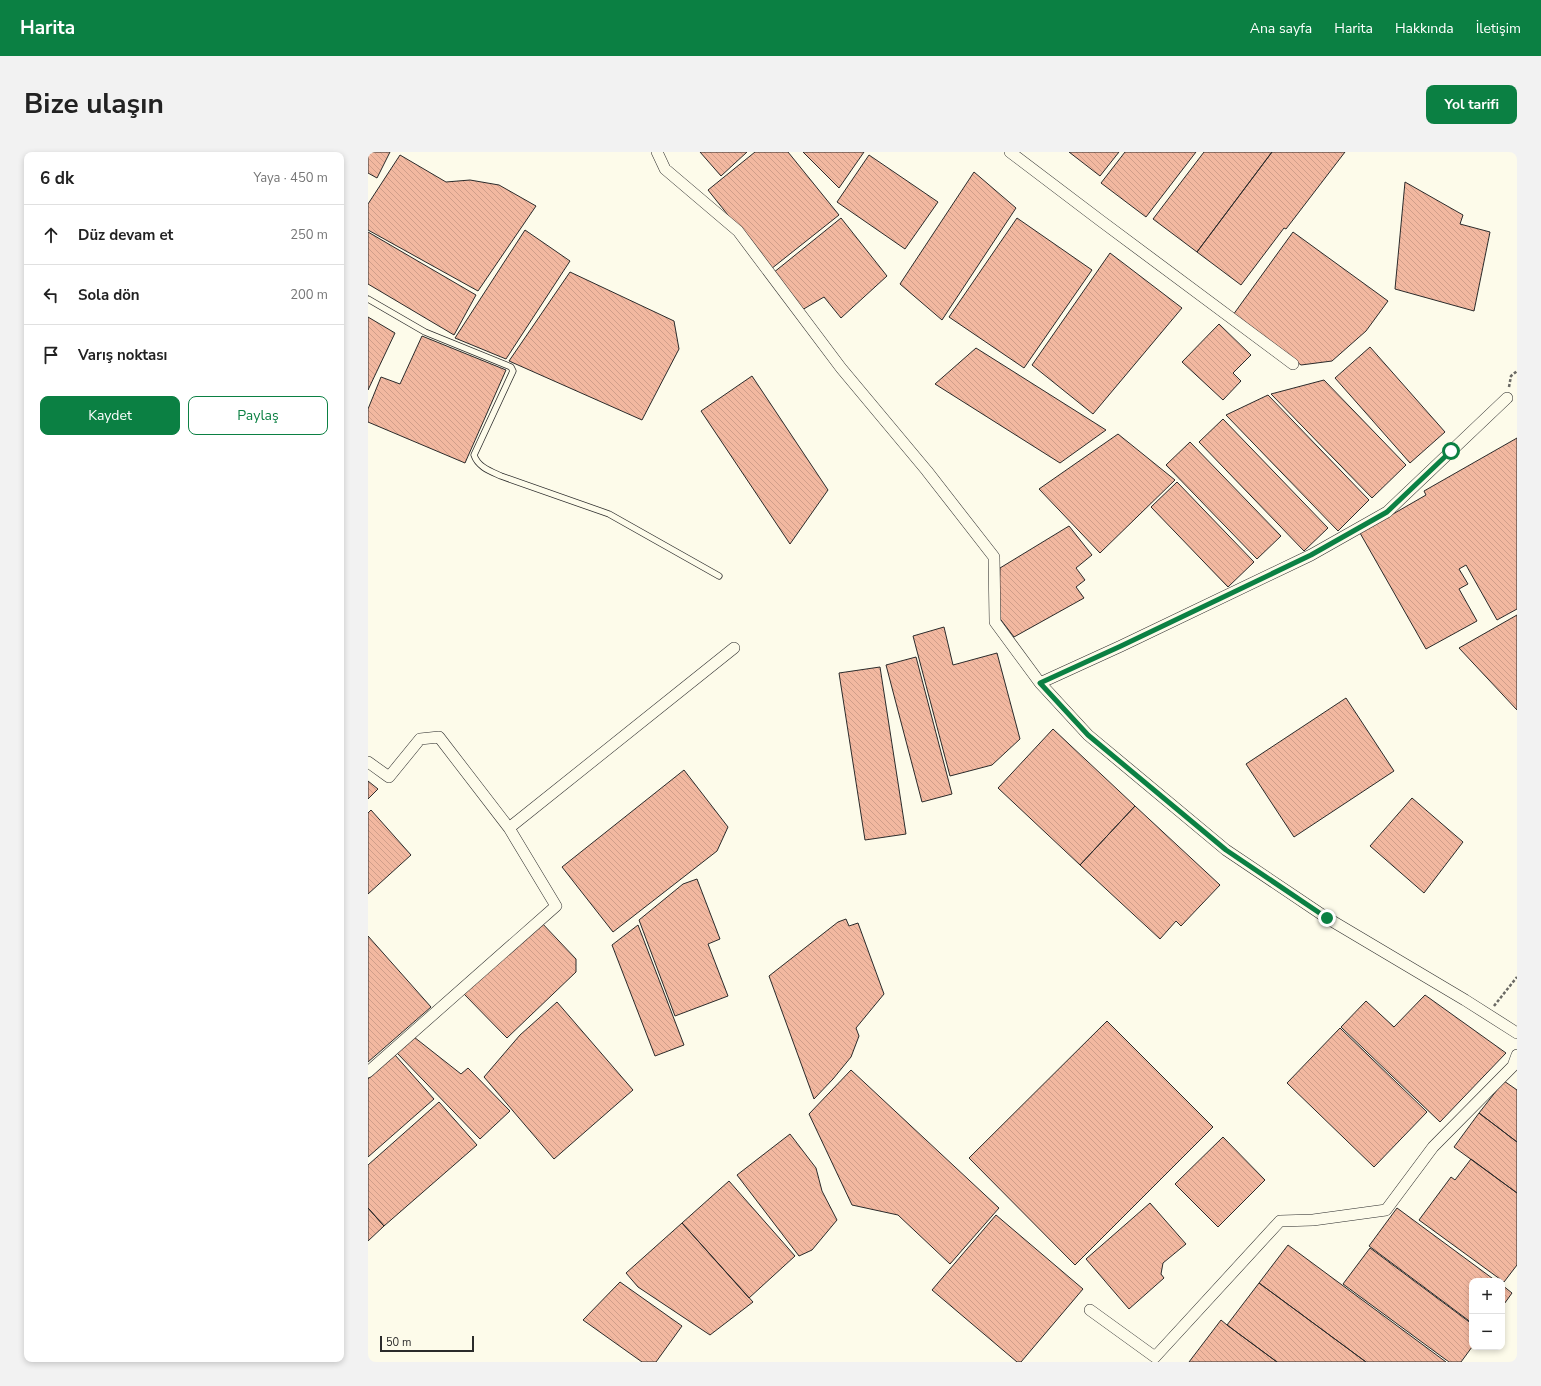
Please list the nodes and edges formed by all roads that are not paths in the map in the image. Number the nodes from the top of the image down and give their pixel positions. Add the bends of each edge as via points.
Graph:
1 (657, 152) edge
2 (1010, 152) edge
3 (368, 299) edge
4 (1294, 364) dead end
5 (1507, 398) road end
6 (719, 576) dead end
7 (734, 648) dead end
8 (1040, 683) junction
9 (368, 762) edge
10 (509, 828) junction
11 (1517, 1034) edge
12 (1517, 1055) edge
13 (368, 1072) edge
14 (1090, 1310) dead end

1 - 8 street via 664,169 738,231 841,368 927,471 994,558 995,622
2 - 4 street
3 - 6 lane via 425,332 510,367 513,371 474,455 477,463 488,471 609,514
5 - 8 street via 1387,512 1311,555
7 - 10 street
8 - 11 street via 1088,735 1226,850 1327,918
9 - 10 street via 389,777 420,739 439,737
10 - 13 street via 556,906
12 - 14 street via 1513,1066 1433,1147 1386,1210 1314,1220 1280,1221 1155,1357

